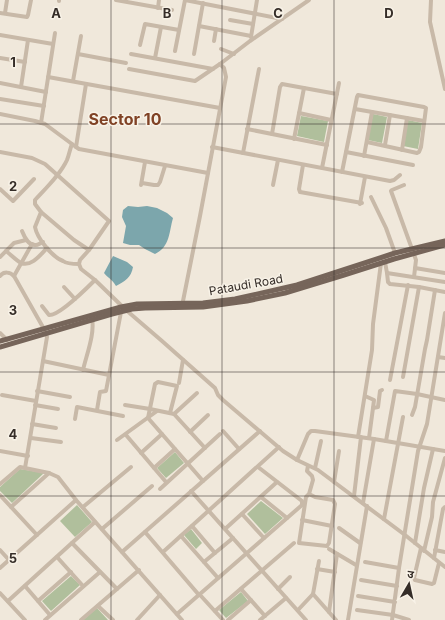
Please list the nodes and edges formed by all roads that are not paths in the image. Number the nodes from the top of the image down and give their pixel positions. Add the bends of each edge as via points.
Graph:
1 (7, 0) edge
2 (31, 0) edge
3 (116, 0) edge
4 (159, 0) edge
5 (185, 0) edge
6 (257, 0) edge
7 (307, 0) edge
8 (431, 0) edge
9 (203, 3) junction
10 (158, 8) junction
11 (172, 10) dead end
12 (0, 13) edge
13 (5, 13) junction
14 (255, 14) junction
15 (282, 19) junction
16 (230, 20) dead end
17 (253, 24) junction
18 (161, 26) junction
19 (199, 26) junction
20 (216, 29) junction
21 (179, 30) junction
22 (55, 33) dead end
23 (0, 35) edge
24 (81, 36) dead end
25 (251, 36) junction
26 (28, 40) junction
27 (214, 40) dead end
28 (250, 41) junction
29 (53, 44) junction
30 (140, 45) dead end
31 (221, 49) dead end
32 (176, 51) dead end
33 (78, 54) junction
34 (131, 54) dead end
35 (194, 54) dead end
36 (234, 54) junction
37 (0, 58) edge
38 (155, 58) junction
39 (25, 62) junction
40 (126, 63) dead end
41 (220, 64) junction
42 (129, 69) dead end
43 (213, 69) junction
44 (259, 69) dead end
45 (48, 77) junction
46 (73, 81) junction
47 (0, 83) edge
48 (339, 83) dead end
49 (86, 84) junction
50 (21, 87) junction
51 (304, 88) junction
52 (445, 89) edge
53 (46, 92) junction
54 (337, 94) junction
55 (0, 99) edge
56 (44, 106) junction
57 (220, 108) junction
58 (355, 109) junction
59 (372, 112) junction
60 (299, 113) junction
61 (0, 114) edge
62 (390, 115) junction
63 (407, 118) junction
64 (332, 120) junction
65 (424, 121) junction
66 (41, 122) junction
67 (247, 129) junction
68 (272, 134) junction
69 (294, 139) junction
70 (367, 142) junction
71 (72, 144) junction
72 (327, 145) junction
73 (385, 145) junction
74 (212, 147) junction
75 (76, 148) junction
76 (402, 150) junction
77 (0, 152) edge
78 (346, 152) junction
79 (243, 153) junction
80 (364, 156) junction
81 (278, 160) junction
82 (145, 162) junction
83 (303, 164) junction
84 (412, 164) dead end
85 (165, 166) junction
86 (322, 168) junction
87 (342, 172) junction
88 (208, 173) junction
89 (57, 175) junction
90 (400, 175) dead end
91 (365, 177) junction
92 (34, 179) dead end
93 (273, 185) dead end
94 (404, 185) dead end
95 (2, 191) edge
96 (0, 196) edge
97 (371, 197) dead end
98 (41, 212) junction
99 (22, 231) dead end
100 (26, 240) junction
101 (445, 241) edge
102 (43, 242) junction
103 (32, 244) junction
104 (445, 245) edge
105 (47, 248) junction
106 (89, 250) junction
107 (6, 251) junction
108 (413, 251) junction
109 (395, 253) junction
110 (0, 257) edge
111 (383, 262) junction
112 (22, 263) junction
113 (78, 264) junction
114 (415, 268) junction
115 (387, 273) junction
116 (445, 273) edge
117 (0, 275) edge
118 (14, 276) junction
119 (414, 277) junction
120 (95, 280) junction
121 (314, 282) junction
122 (445, 282) edge
123 (408, 285) junction
124 (64, 287) dead end
125 (419, 287) junction
126 (435, 290) junction
127 (445, 292) edge
128 (75, 299) junction
129 (182, 305) junction
130 (42, 306) dead end
131 (124, 310) junction
132 (445, 313) edge
133 (92, 317) junction
134 (444, 319) edge
135 (444, 325) edge
136 (45, 331) junction
137 (0, 333) edge
138 (0, 342) edge
139 (8, 342) junction
140 (0, 347) edge
141 (438, 357) junction
142 (445, 358) edge
143 (183, 360) junction
144 (43, 361) junction
145 (83, 370) junction
146 (109, 374) junction
147 (403, 377) dead end
148 (390, 380) dead end
149 (179, 383) dead end
150 (382, 390) dead end
151 (38, 391) junction
152 (197, 393) dead end
153 (417, 394) junction
154 (2, 395) dead end
155 (365, 396) junction
156 (70, 397) dead end
157 (432, 398) junction
158 (445, 400) edge
159 (35, 403) junction
160 (126, 405) dead end
161 (373, 408) junction
162 (58, 409) dead end
163 (150, 409) junction
164 (96, 410) junction
165 (157, 411) junction
166 (172, 414) junction
167 (208, 415) dead end
168 (412, 415) dead end
169 (123, 416) dead end
170 (403, 416) dead end
171 (75, 418) dead end
172 (148, 418) junction
173 (32, 424) junction
174 (56, 428) dead end
175 (260, 431) junction
176 (190, 432) junction
177 (162, 434) junction
178 (126, 435) junction
179 (360, 437) junction
180 (30, 438) junction
181 (371, 438) junction
182 (118, 440) dead end
183 (321, 441) dead end
184 (386, 441) junction
185 (61, 442) dead end
186 (398, 443) junction
187 (420, 446) junction
188 (279, 447) junction
189 (205, 448) junction
190 (175, 449) junction
191 (239, 449) junction
192 (433, 449) junction
193 (0, 451) edge
194 (339, 451) dead end
195 (445, 451) edge
196 (141, 453) junction
197 (28, 456) junction
198 (445, 458) edge
199 (297, 460) junction
200 (188, 463) junction
201 (308, 466) junction
202 (131, 467) dead end
203 (258, 467) junction
204 (25, 468) junction
205 (154, 468) junction
206 (315, 468) junction
207 (49, 473) junction
208 (203, 480) junction
209 (166, 482) junction
210 (277, 482) junction
211 (334, 482) junction
212 (0, 484) edge
213 (152, 486) dead end
214 (160, 489) dead end
215 (191, 491) junction
216 (309, 494) junction
217 (0, 495) edge
218 (354, 496) junction
219 (261, 497) junction
220 (76, 500) junction
221 (365, 504) junction
222 (11, 507) junction
223 (82, 507) junction
224 (445, 507) edge
225 (209, 511) junction
226 (242, 514) junction
227 (287, 518) junction
228 (302, 520) junction
229 (384, 520) junction
230 (96, 522) junction
231 (192, 526) junction
232 (332, 526) junction
233 (340, 528) dead end
234 (439, 528) junction
235 (102, 529) junction
236 (225, 529) junction
237 (445, 530) edge
238 (145, 532) junction
239 (37, 535) junction
240 (405, 535) junction
241 (181, 536) junction
242 (233, 538) junction
243 (264, 538) junction
244 (72, 543) junction
245 (294, 543) dead end
246 (360, 543) junction
247 (414, 543) junction
248 (329, 549) dead end
249 (0, 550) edge
250 (423, 550) junction
251 (435, 550) junction
252 (122, 552) junction
253 (163, 552) junction
254 (445, 552) edge
255 (215, 553) junction
256 (247, 553) junction
257 (337, 554) junction
258 (57, 556) junction
259 (434, 558) junction
260 (9, 560) junction
261 (318, 561) dead end
262 (204, 562) junction
263 (364, 562) dead end
264 (439, 563) junction
265 (356, 565) junction
266 (0, 568) edge
267 (399, 568) junction
268 (445, 568) edge
269 (317, 569) junction
270 (139, 570) junction
271 (262, 570) junction
272 (71, 572) junction
273 (100, 572) junction
274 (334, 572) junction
275 (290, 577) dead end
276 (218, 578) junction
277 (361, 580) dead end
278 (25, 586) junction
279 (83, 586) junction
280 (397, 586) junction
281 (241, 588) junction
282 (117, 589) junction
283 (278, 589) junction
284 (0, 593) edge
285 (313, 594) junction
286 (160, 595) junction
287 (200, 595) junction
288 (358, 596) dead end
289 (286, 598) junction
290 (251, 600) junction
291 (38, 601) junction
292 (8, 602) junction
293 (395, 602) junction
294 (98, 606) junction
295 (298, 610) junction
296 (356, 610) dead end
297 (215, 611) junction
298 (329, 612) junction
299 (177, 614) junction
300 (50, 615) junction
301 (265, 616) junction
302 (304, 618) edge
303 (392, 618) edge
304 (25, 620) edge
305 (44, 620) edge
306 (81, 620) edge
307 (113, 620) edge
308 (137, 620) edge
309 (182, 620) edge
310 (223, 620) edge
311 (228, 620) edge
312 (260, 620) edge
313 (299, 620) edge
314 (336, 620) edge
315 (348, 620) edge
316 (409, 620) edge

1 - 13 street
2 - 13 street via 28,16
3 - 10 street
4 - 10 street
5 - 9 street
5 - 21 street
6 - 14 street
7 - 15 street
8 - 52 street via 430,22
9 - 14 street
9 - 19 street
10 - 11 street
12 - 13 street
14 - 15 street
14 - 17 street
15 - 28 street
16 - 17 street
17 - 25 street
18 - 21 street
18 - 30 street via 145,24
18 - 38 street
19 - 20 street
19 - 35 street
20 - 25 street
20 - 27 street
21 - 32 street
22 - 29 street
23 - 26 street
24 - 33 street
25 - 28 street
26 - 29 street
26 - 39 street
28 - 36 street
29 - 45 street
31 - 36 street
33 - 40 street
33 - 46 street
34 - 38 street
36 - 41 street
37 - 39 street
38 - 43 street
39 - 50 street
41 - 43 street
41 - 57 street via 226,77
42 - 43 street via 195,81
44 - 67 street
45 - 46 street
45 - 53 street
46 - 49 street
47 - 50 street
48 - 54 street
49 - 57 street
49 - 75 street
50 - 53 street
51 - 54 street
51 - 60 street
51 - 68 street via 284,84 281,86
53 - 56 street
54 - 64 street
55 - 56 street
56 - 66 street
57 - 74 street
58 - 59 street
58 - 65 street via 359,95 424,107
58 - 78 street
59 - 62 street
59 - 70 street
60 - 64 street
60 - 69 street
61 - 66 street
62 - 63 street
62 - 73 street
63 - 65 street
63 - 76 street
64 - 72 street
65 - 76 street via 419,152
66 - 71 street
67 - 68 street
67 - 79 street
68 - 69 street
69 - 72 street
70 - 73 street
70 - 80 street
71 - 75 street
71 - 89 street via 67,160
72 - 86 street
73 - 76 street
74 - 79 street
74 - 88 street
75 - 82 street
77 - 89 street via 32,158 45,164
78 - 80 street
78 - 87 street
79 - 81 street
80 - 84 street
81 - 83 street
81 - 93 street
82 - 85 street
82 - 85 street via 141,184 158,185
83 - 86 street
83 - 91 street via 300,192 361,204
85 - 88 street
86 - 87 street
87 - 91 street
88 - 129 street
89 - 98 street via 34,202
89 - 106 street via 109,221
90 - 91 street via 390,181
92 - 95 street via 13,201
94 - 108 street via 391,191
95 - 96 street
97 - 109 street
98 - 102 street via 35,229
98 - 106 street
99 - 100 street
100 - 103 street
100 - 107 street via 16,242
101 - 108 main road
102 - 103 street
102 - 105 street
103 - 112 street
104 - 108 main road
105 - 112 street via 32,262
105 - 113 street via 63,262
106 - 113 street
107 - 110 street
107 - 112 street
108 - 109 main road
108 - 111 main road
108 - 114 street
109 - 121 main road
111 - 115 street
111 - 121 main road
111 - 155 street
112 - 118 street
113 - 120 street
114 - 116 street
114 - 119 street
115 - 119 street
115 - 123 street via 389,283
117 - 118 street via 8,273
118 - 136 street
119 - 122 street
120 - 128 street
120 - 131 street
121 - 129 main road via 285,293 247,301 203,307
123 - 125 street
123 - 148 street
124 - 128 street
125 - 126 street
125 - 147 street
126 - 127 street
126 - 153 street
128 - 130 street via 51,316
129 - 131 main road
131 - 133 main road
131 - 143 street
131 - 146 street
132 - 134 street
133 - 136 main road
133 - 145 street via 93,327
134 - 135 street
135 - 141 street
136 - 139 main road
136 - 144 street via 47,340
137 - 139 street
138 - 139 main road
139 - 140 main road
141 - 142 street
141 - 157 street
143 - 149 street
143 - 175 street via 215,388 223,400
144 - 145 street
144 - 151 street
145 - 146 street
146 - 164 street via 106,391 100,392
150 - 161 street via 377,408
151 - 156 street
151 - 159 street
152 - 166 street
153 - 157 street
153 - 168 street
153 - 184 street via 395,391
154 - 159 street
155 - 161 street via 374,400
155 - 179 street
157 - 158 street
157 - 187 street
159 - 162 street
159 - 173 street
160 - 163 street
161 - 181 street
163 - 165 street
163 - 166 street via 155,384 158,382 177,386
163 - 172 street
164 - 169 street
164 - 171 street via 77,406
165 - 166 street
165 - 172 street
166 - 176 street
167 - 176 street
170 - 186 street
172 - 177 street
172 - 178 street
173 - 174 street
173 - 180 street
175 - 188 street
175 - 191 street
176 - 189 street
177 - 190 street
177 - 196 street
178 - 182 street
178 - 196 street
179 - 181 street
179 - 199 street via 311,431
179 - 218 street
180 - 185 street
180 - 197 street
181 - 184 street
181 - 221 street
183 - 206 street
184 - 186 street
186 - 187 street
186 - 229 street
187 - 192 street
187 - 240 street
188 - 199 street
188 - 203 street
189 - 191 street via 221,433
189 - 200 street
190 - 200 street
190 - 205 street
191 - 208 street
192 - 195 street
192 - 247 street
193 - 197 street
194 - 211 street
196 - 205 street
197 - 204 street
198 - 250 street
199 - 201 street
200 - 208 street
200 - 209 street
201 - 206 street
201 - 216 street via 308,472 313,480
202 - 223 street
203 - 210 street
203 - 225 street
204 - 207 street
204 - 212 street via 20,467
205 - 209 street
206 - 211 street
207 - 220 street via 58,477
207 - 222 street
208 - 215 street
209 - 214 street
210 - 219 street
210 - 227 street via 302,501 302,505
211 - 218 street
213 - 235 street
215 - 225 street
215 - 238 street
216 - 228 street via 306,497
216 - 232 street via 335,501
217 - 222 street
218 - 221 street
219 - 226 street
219 - 227 street
220 - 223 street
220 - 239 street
221 - 229 street
221 - 246 street
222 - 239 street
223 - 230 street
224 - 234 street
225 - 231 street
225 - 236 street
226 - 236 street
226 - 243 street
227 - 243 street
228 - 232 street
228 - 232 street via 299,543 327,546
229 - 240 street
230 - 235 street
230 - 244 street
231 - 241 street
231 - 255 street
233 - 246 street
234 - 237 street
234 - 251 street
235 - 252 street
236 - 242 street
238 - 252 street
238 - 253 street
239 - 260 street
240 - 247 street
240 - 267 street
241 - 253 street
241 - 262 street
242 - 255 street
242 - 256 street
243 - 256 street
244 - 258 street
244 - 273 street
245 - 271 street
246 - 265 street
247 - 250 street
248 - 257 street
249 - 260 street
250 - 259 street
250 - 264 street via 415,580 434,583
251 - 254 street
251 - 259 street
252 - 270 street
253 - 287 street
255 - 262 street
256 - 271 street
256 - 276 street
257 - 265 street
257 - 274 street
258 - 272 street
258 - 278 street
259 - 264 street
260 - 266 street
261 - 269 street
262 - 276 street
263 - 267 street
264 - 268 street
265 - 315 street
267 - 280 street
269 - 274 street
269 - 285 street
270 - 282 street
270 - 286 street
271 - 281 street
271 - 283 street
272 - 279 street
272 - 291 street
273 - 279 street
273 - 282 street
274 - 298 street
275 - 283 street
276 - 287 street
277 - 280 street
278 - 291 street
278 - 292 street
279 - 300 street
280 - 293 street
281 - 290 street
281 - 297 street
282 - 294 street
283 - 289 street
284 - 292 street
285 - 295 street
285 - 298 street
286 - 299 street
286 - 308 street
287 - 297 street
287 - 299 street
288 - 293 street
289 - 295 street
289 - 301 street
290 - 301 street
290 - 311 street
291 - 300 street
292 - 304 street
293 - 303 street
294 - 306 street
294 - 307 street
295 - 302 street
296 - 303 street
297 - 310 street
298 - 314 street
299 - 309 street
300 - 305 street
301 - 312 street
302 - 313 street
303 - 316 street

